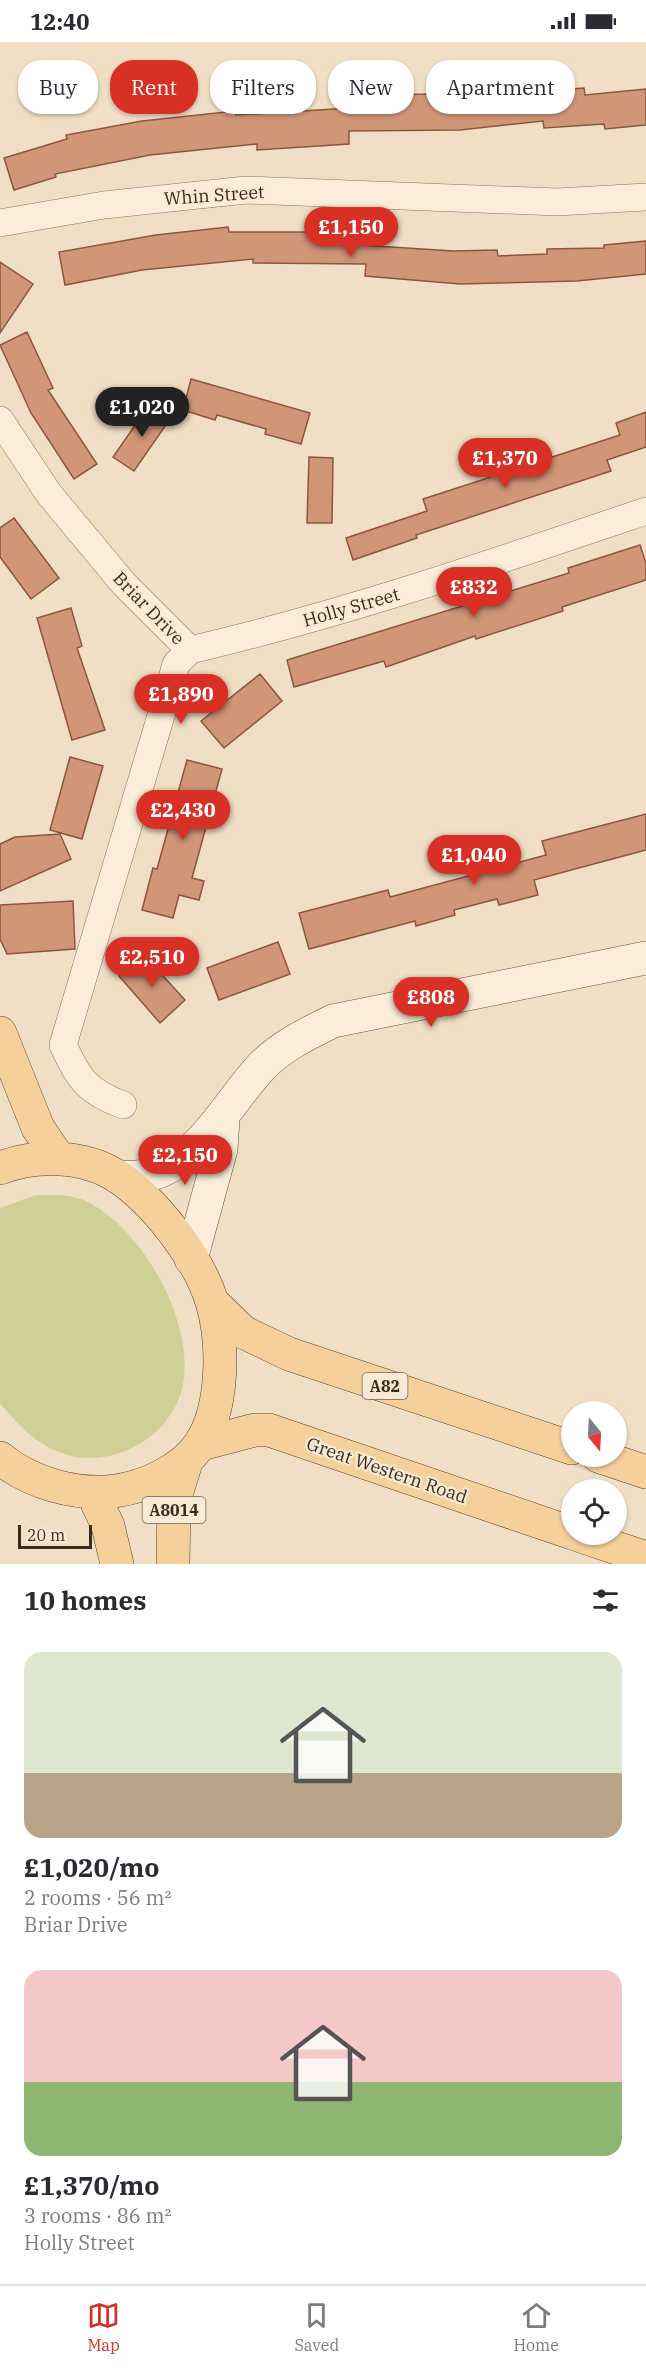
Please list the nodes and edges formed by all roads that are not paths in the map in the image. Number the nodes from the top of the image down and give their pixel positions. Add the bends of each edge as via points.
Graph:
1 (646, 196) edge
2 (0, 223) edge
3 (0, 420) edge
4 (646, 511) edge
5 (190, 650) junction
6 (646, 958) edge
7 (0, 1033) edge
8 (123, 1105) dead end
9 (223, 1119) junction
10 (59, 1159) junction
11 (0, 1168) edge
12 (118, 1177) junction
13 (191, 1259) junction
14 (212, 1302) junction
15 (561, 1444) edge
16 (194, 1451) junction
17 (0, 1458) edge
18 (627, 1466) edge
19 (646, 1472) edge
20 (92, 1492) junction
21 (561, 1530) edge
22 (606, 1545) edge
23 (646, 1558) edge
24 (117, 1564) edge
25 (172, 1564) edge

1 - 2 street, Whin Street via 557,202 246,190 104,205
3 - 5 street, Briar Drive via 49,494 124,584
4 - 5 street, Holly Street via 440,581
5 - 8 street, Briar Drive via 174,673 63,1045 78,1076 89,1088
6 - 9 main road via 333,1021 297,1039 265,1064
7 - 10 main road via 38,1128
9 - 12 main road via 188,1154 163,1170 135,1179
9 - 13 main road via 221,1149
10 - 11 main road, A82
10 - 12 main road, A82 via 90,1165
12 - 13 main road, A82 via 153,1209
13 - 14 main road, A82
14 - 15 main road, A82 via 243,1332 289,1354
14 - 16 main road, A82 via 220,1363 215,1404
16 - 20 main road, Great Western Road via 157,1478 140,1485
16 - 21 main road, Great Western Road via 255,1430 269,1430
16 - 25 main road, A8014 via 174,1501
17 - 20 main road, Great Western Road via 45,1482
18 - 19 main road
20 - 24 main road via 108,1526
22 - 23 main road, Great Western Road

